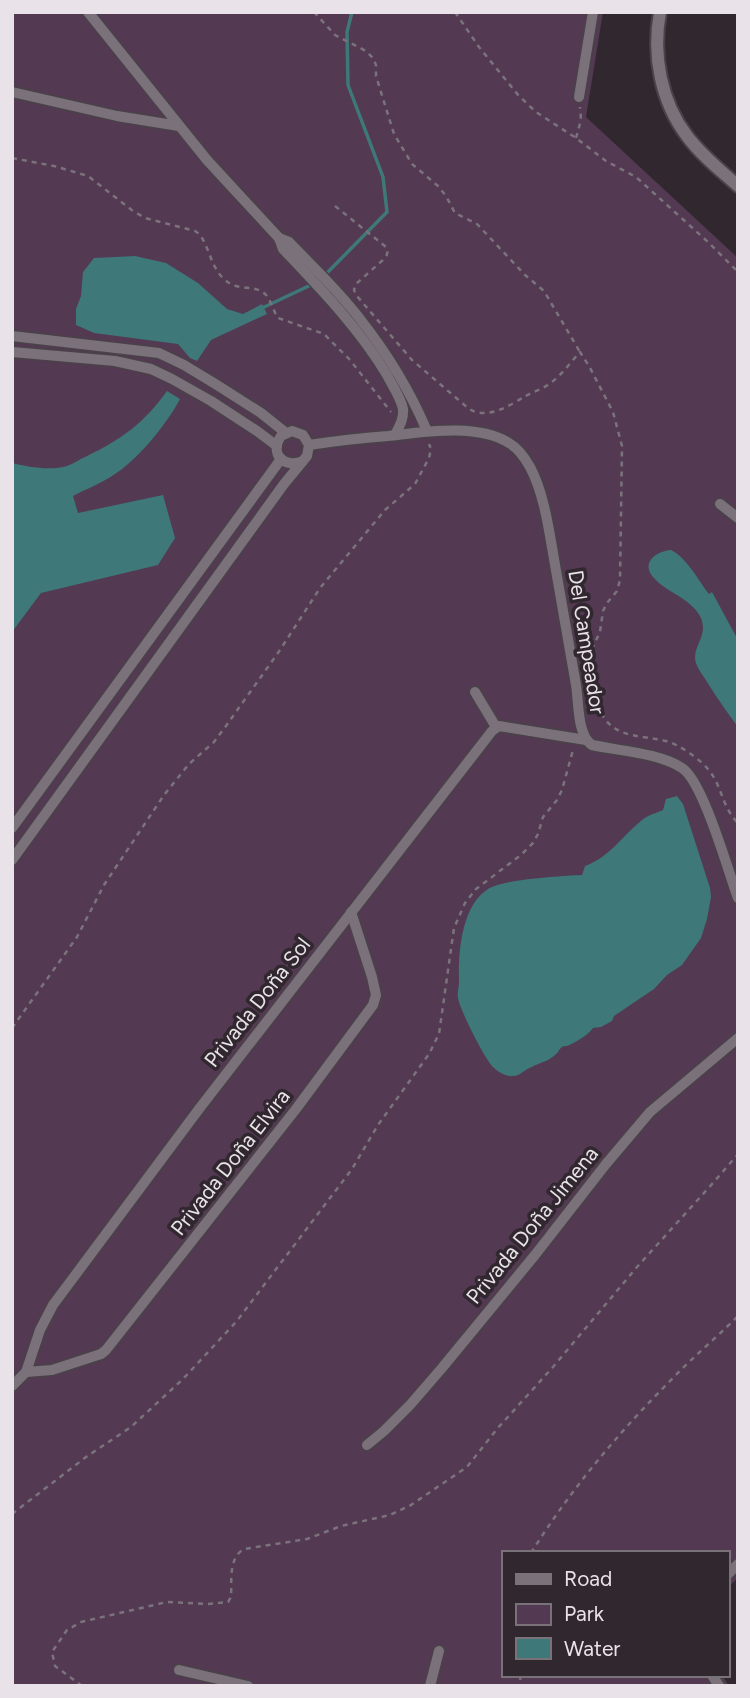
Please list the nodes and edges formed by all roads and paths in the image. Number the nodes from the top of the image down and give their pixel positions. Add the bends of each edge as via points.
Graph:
1 (88, 12) edge
2 (314, 12) edge
3 (455, 12) edge
4 (593, 12) edge
5 (660, 12) edge
6 (12, 92) edge
7 (579, 97) joint
8 (179, 126) junction
9 (576, 138) junction
10 (12, 158) edge
11 (738, 186) edge
12 (335, 205) dead end
13 (738, 272) edge
14 (323, 285) junction
15 (12, 335) edge
16 (12, 352) edge
17 (580, 352) junction
18 (401, 422) junction
19 (427, 431) junction
20 (286, 433) junction
21 (415, 433) junction
22 (395, 435) junction
23 (309, 445) junction
24 (276, 446) junction
25 (281, 459) junction
26 (303, 461) junction
27 (720, 504) dead end
28 (738, 518) edge
29 (155, 632) junction
30 (169, 642) junction
31 (577, 691) junction
32 (475, 692) dead end
33 (496, 727) junction
34 (581, 739) junction
35 (43, 786) junction
36 (57, 797) junction
37 (12, 828) edge
38 (12, 860) edge
39 (738, 898) edge
40 (351, 912) junction
41 (12, 1028) edge
42 (738, 1038) edge
43 (738, 1154) edge
44 (738, 1316) edge
45 (26, 1372) junction
46 (12, 1386) edge
47 (367, 1445) dead end
48 (12, 1514) edge
49 (532, 1551) edge
50 (439, 1651) dead end
51 (179, 1670) dead end
52 (82, 1686) edge
53 (248, 1686) edge
54 (430, 1686) edge

1 - 8 street
2 - 17 path via 335,35 373,58 394,134 412,164 442,191 455,213 477,224 544,291
3 - 9 path via 519,96
4 - 7 street
5 - 11 street via 659,70 675,119 706,158
6 - 8 street
7 - 9 path via 581,120
8 - 14 street via 279,238 289,242
9 - 13 path via 636,177
10 - 18 path via 88,176 145,218 200,234 223,278 232,286 263,292 278,318 324,334
12 - 17 path via 386,247 388,254 356,284 356,295 412,360 473,412 507,407 547,386
14 - 18 street via 392,384 402,407
14 - 19 street via 359,317 382,349
15 - 20 street via 159,353 217,385
16 - 24 street via 115,361 151,369 211,401
17 - 31 path via 608,402 622,446 622,516 619,587 603,611 589,673
18 - 22 street
19 - 21 street, Del Campeador
19 - 31 street, Del Campeador via 496,436 520,452 530,467 548,525
20 - 23 street via 303,435
20 - 24 street
21 - 22 street, Del Campeador
21 - 41 path via 431,447 415,484 386,510 320,588 214,742 164,795 104,885 77,937
22 - 23 street, Del Campeador
23 - 26 street
24 - 25 street
25 - 26 street via 296,464
25 - 29 street
26 - 30 street
27 - 28 street
29 - 30 street
29 - 35 street
30 - 36 street
31 - 34 street, Del Campeador
32 - 33 street
33 - 34 street
33 - 40 street, Privada Doña Sol
34 - 39 street, Del Campeador via 686,770 703,799
34 - 48 path via 562,790 543,817 533,843 465,903 454,928 439,1034 352,1169 236,1322 183,1378 131,1427
35 - 36 street
35 - 37 street
36 - 38 street
40 - 45 street, Privada Doña Sol via 53,1305
40 - 45 street, Privada Doña Elvira via 372,976 373,1005 106,1350 52,1370
42 - 47 street, Privada Doña Jimena via 650,1112 442,1367
43 - 52 path via 467,1467 390,1515 236,1553 228,1602 167,1602 81,1622 67,1630 52,1652 55,1666
44 - 49 path via 600,1456
45 - 46 street, Privada Doña Sol
50 - 54 street
51 - 53 street

